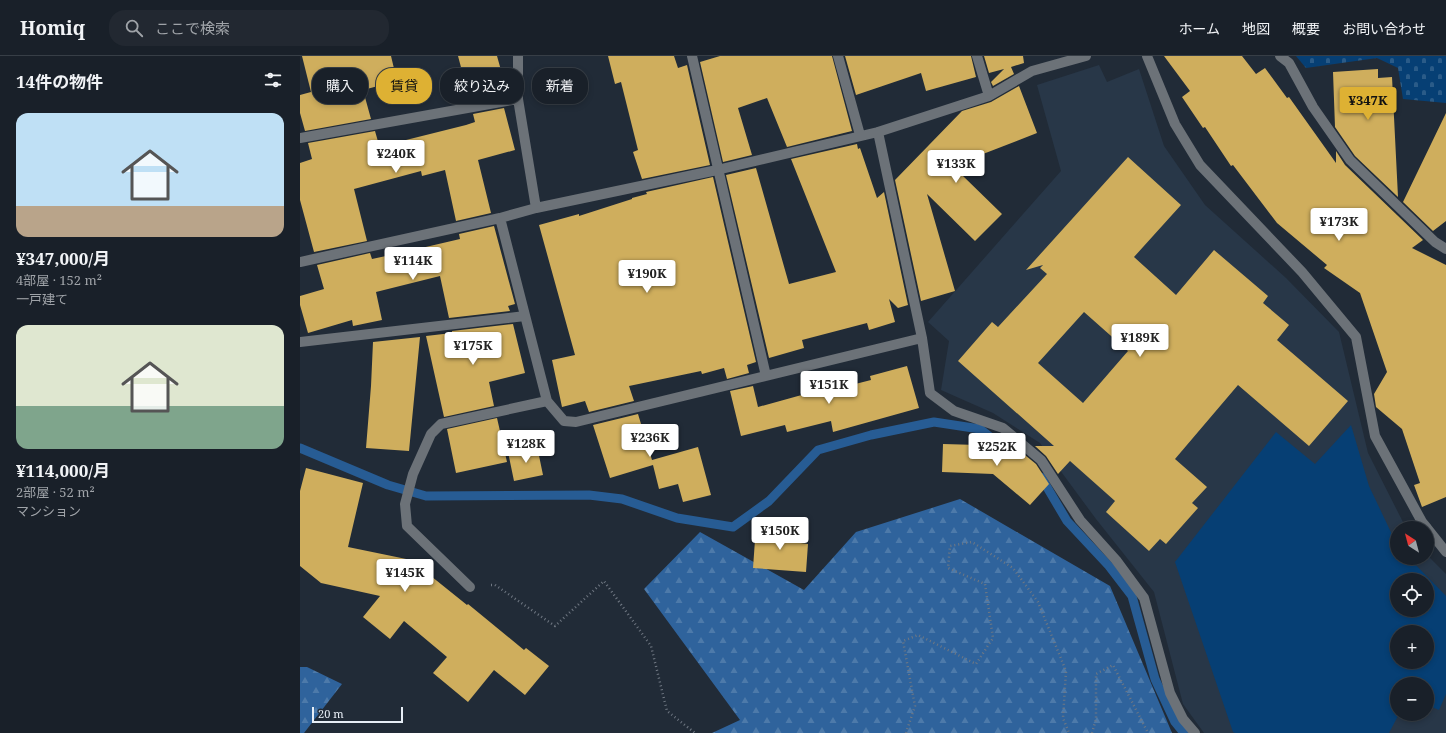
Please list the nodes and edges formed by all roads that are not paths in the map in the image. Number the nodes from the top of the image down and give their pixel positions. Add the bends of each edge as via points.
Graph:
1 (518, 56) edge
2 (692, 56) edge
3 (838, 56) edge
4 (977, 56) edge
5 (1086, 56) edge
6 (1146, 56) edge
7 (1280, 56) edge
8 (518, 68) edge
9 (989, 96) junction
10 (495, 104) edge
11 (519, 104) edge
12 (878, 132) junction
13 (860, 136) junction
14 (300, 138) edge
15 (717, 170) junction
16 (536, 208) junction
17 (500, 218) junction
18 (1446, 249) edge
19 (300, 262) edge
20 (525, 316) junction
21 (922, 338) junction
22 (300, 342) edge
23 (766, 376) junction
24 (547, 401) junction
25 (1421, 521) edge
26 (1434, 537) edge
27 (1446, 552) edge
28 (470, 587) road end
29 (1195, 733) edge

1 - 8 street
2 - 15 street
3 - 13 street
4 - 9 street
5 - 9 street via 1032,71
6 - 25 street via 1175,124 1200,165 1302,272 1356,337 1375,436
7 - 18 street via 1289,63 1313,107 1350,160 1435,242
9 - 12 street
10 - 14 street
11 - 16 street
12 - 13 street
12 - 21 street
13 - 15 street
15 - 16 street
15 - 23 street
16 - 17 street
17 - 19 street
17 - 20 street
20 - 22 street
20 - 24 street
21 - 23 street
21 - 29 street via 930,393 954,411 1003,428 1041,460 1080,520 1116,560 1144,598 1170,693 1183,719
23 - 24 street via 576,422 564,421
24 - 28 street via 442,424 431,434 413,474 405,504 407,526
26 - 27 street

